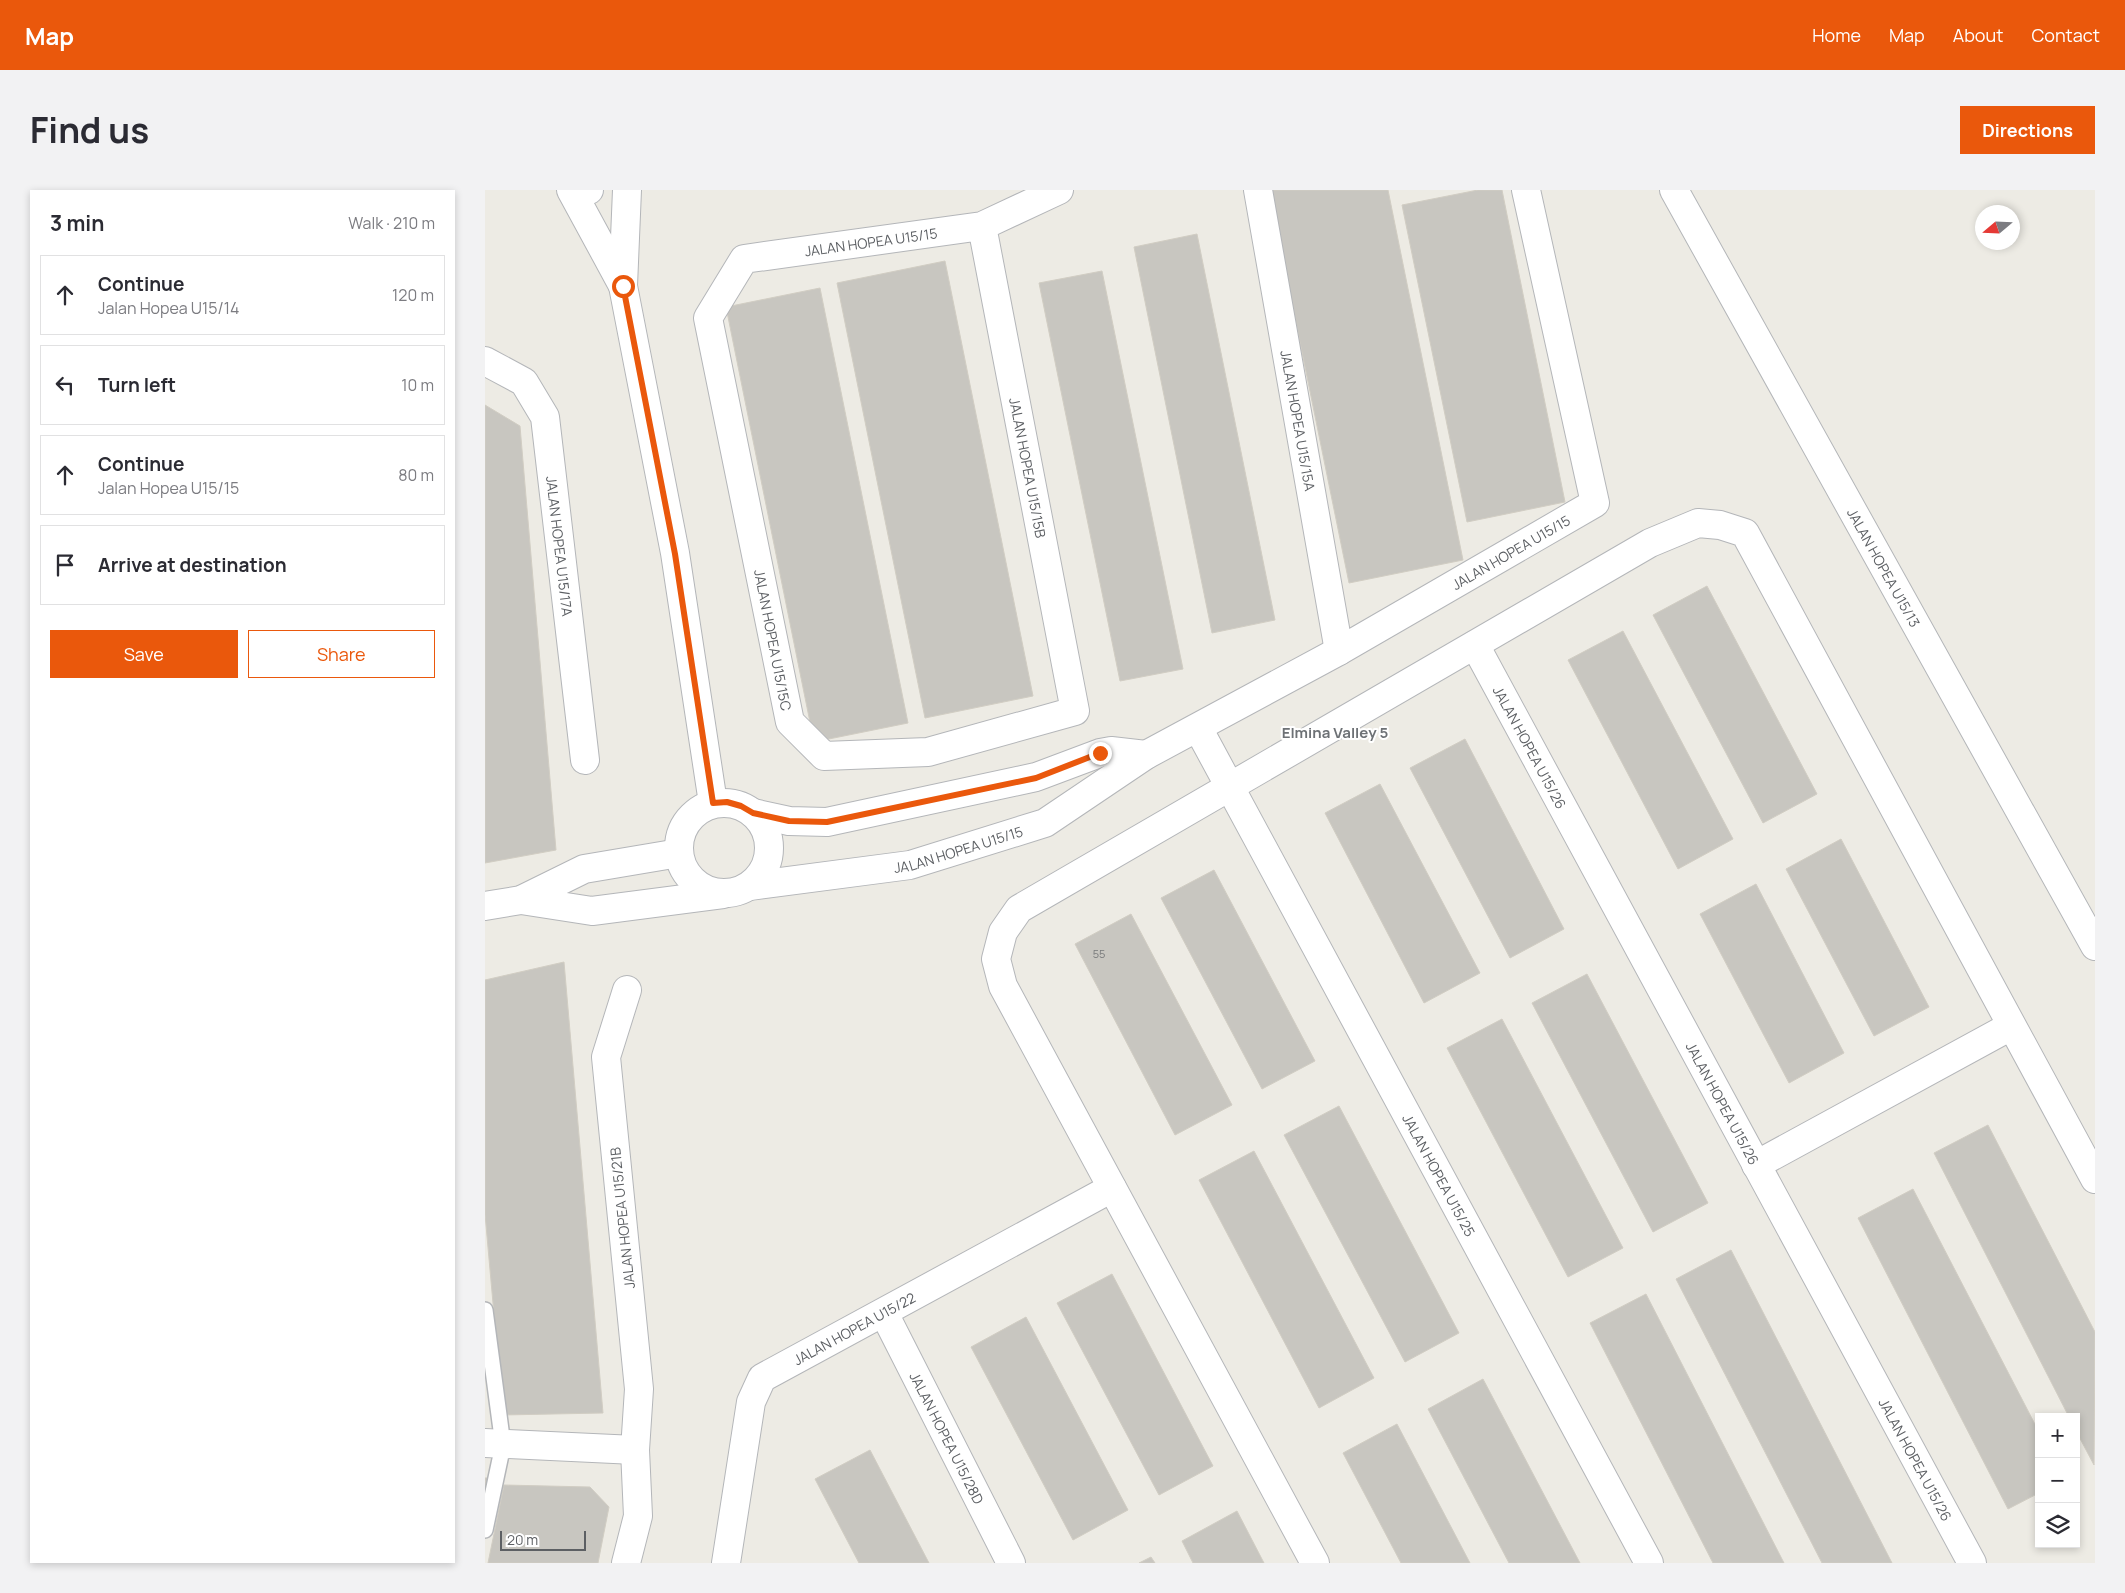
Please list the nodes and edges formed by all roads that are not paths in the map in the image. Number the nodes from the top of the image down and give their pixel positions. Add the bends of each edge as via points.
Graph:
1 (573, 190) edge
2 (589, 190) edge
3 (627, 190) edge
4 (1059, 190) edge
5 (1257, 190) edge
6 (1526, 190) edge
7 (1675, 190) edge
8 (981, 226) junction
9 (623, 286) junction
10 (708, 318) joint
11 (485, 362) edge
12 (1475, 645) junction
13 (1339, 651) junction
14 (1075, 711) joint
15 (1198, 728) junction
16 (1146, 755) junction
17 (585, 760) dead end
18 (1229, 787) junction
19 (713, 803) junction
20 (753, 813) junction
21 (679, 853) junction
22 (737, 890) junction
23 (521, 900) junction
24 (485, 906) edge
25 (2095, 946) edge
26 (627, 990) dead end
27 (2011, 1026) junction
28 (1756, 1164) junction
29 (2095, 1178) edge
30 (1112, 1188) junction
31 (485, 1310) edge
32 (883, 1313) junction
33 (494, 1444) edge
34 (635, 1450) junction
35 (485, 1530) edge
36 (627, 1563) edge
37 (726, 1563) edge
38 (1011, 1563) edge
39 (1315, 1563) edge
40 (1649, 1563) edge
41 (1972, 1563) edge

1 - 2 street
1 - 9 street
3 - 9 street
4 - 8 street, JALAN HOPEA U15/15
5 - 13 street, JALAN HOPEA U15/15A
6 - 13 street, JALAN HOPEA U15/15 via 1595,503
7 - 25 street, JALAN HOPEA U15/13
8 - 10 street, JALAN HOPEA U15/15 via 743,259
8 - 14 street, JALAN HOPEA U15/15B
9 - 19 street via 675,554
10 - 14 street, JALAN HOPEA U15/15C via 790,722 824,756 928,752
11 - 17 street, JALAN HOPEA U15/17A via 524,382 545,417
12 - 18 street
12 - 27 street via 1650,543 1698,523 1720,525 1745,533
12 - 28 street, JALAN HOPEA U15/26
13 - 15 street, JALAN HOPEA U15/15
15 - 16 street, JALAN HOPEA U15/15
15 - 18 street, JALAN HOPEA U15/25
16 - 20 street via 1100,753 1036,778 827,822 789,821
16 - 22 street, JALAN HOPEA U15/15 via 1045,824 910,864
18 - 30 street via 1019,909 1003,932 995,959 1003,986
18 - 40 street, JALAN HOPEA U15/25
19 - 20 street via 727,802
19 - 21 street via 701,808 683,827
20 - 22 street via 769,838 769,853 759,877
21 - 22 street via 690,877 700,886 712,892
21 - 23 street via 584,869
22 - 23 street, JALAN HOPEA U15/15 via 592,911
23 - 24 street
26 - 34 street, JALAN HOPEA U15/21B via 606,1056 639,1389
27 - 28 street
27 - 29 street
28 - 41 street, JALAN HOPEA U15/26
30 - 32 street, JALAN HOPEA U15/22
30 - 39 street
31 - 33 lane
32 - 37 street, JALAN HOPEA U15/22 via 762,1378 751,1402
32 - 38 street, JALAN HOPEA U15/28D
33 - 34 street
33 - 35 lane
34 - 36 street, JALAN HOPEA U15/21B via 638,1516

